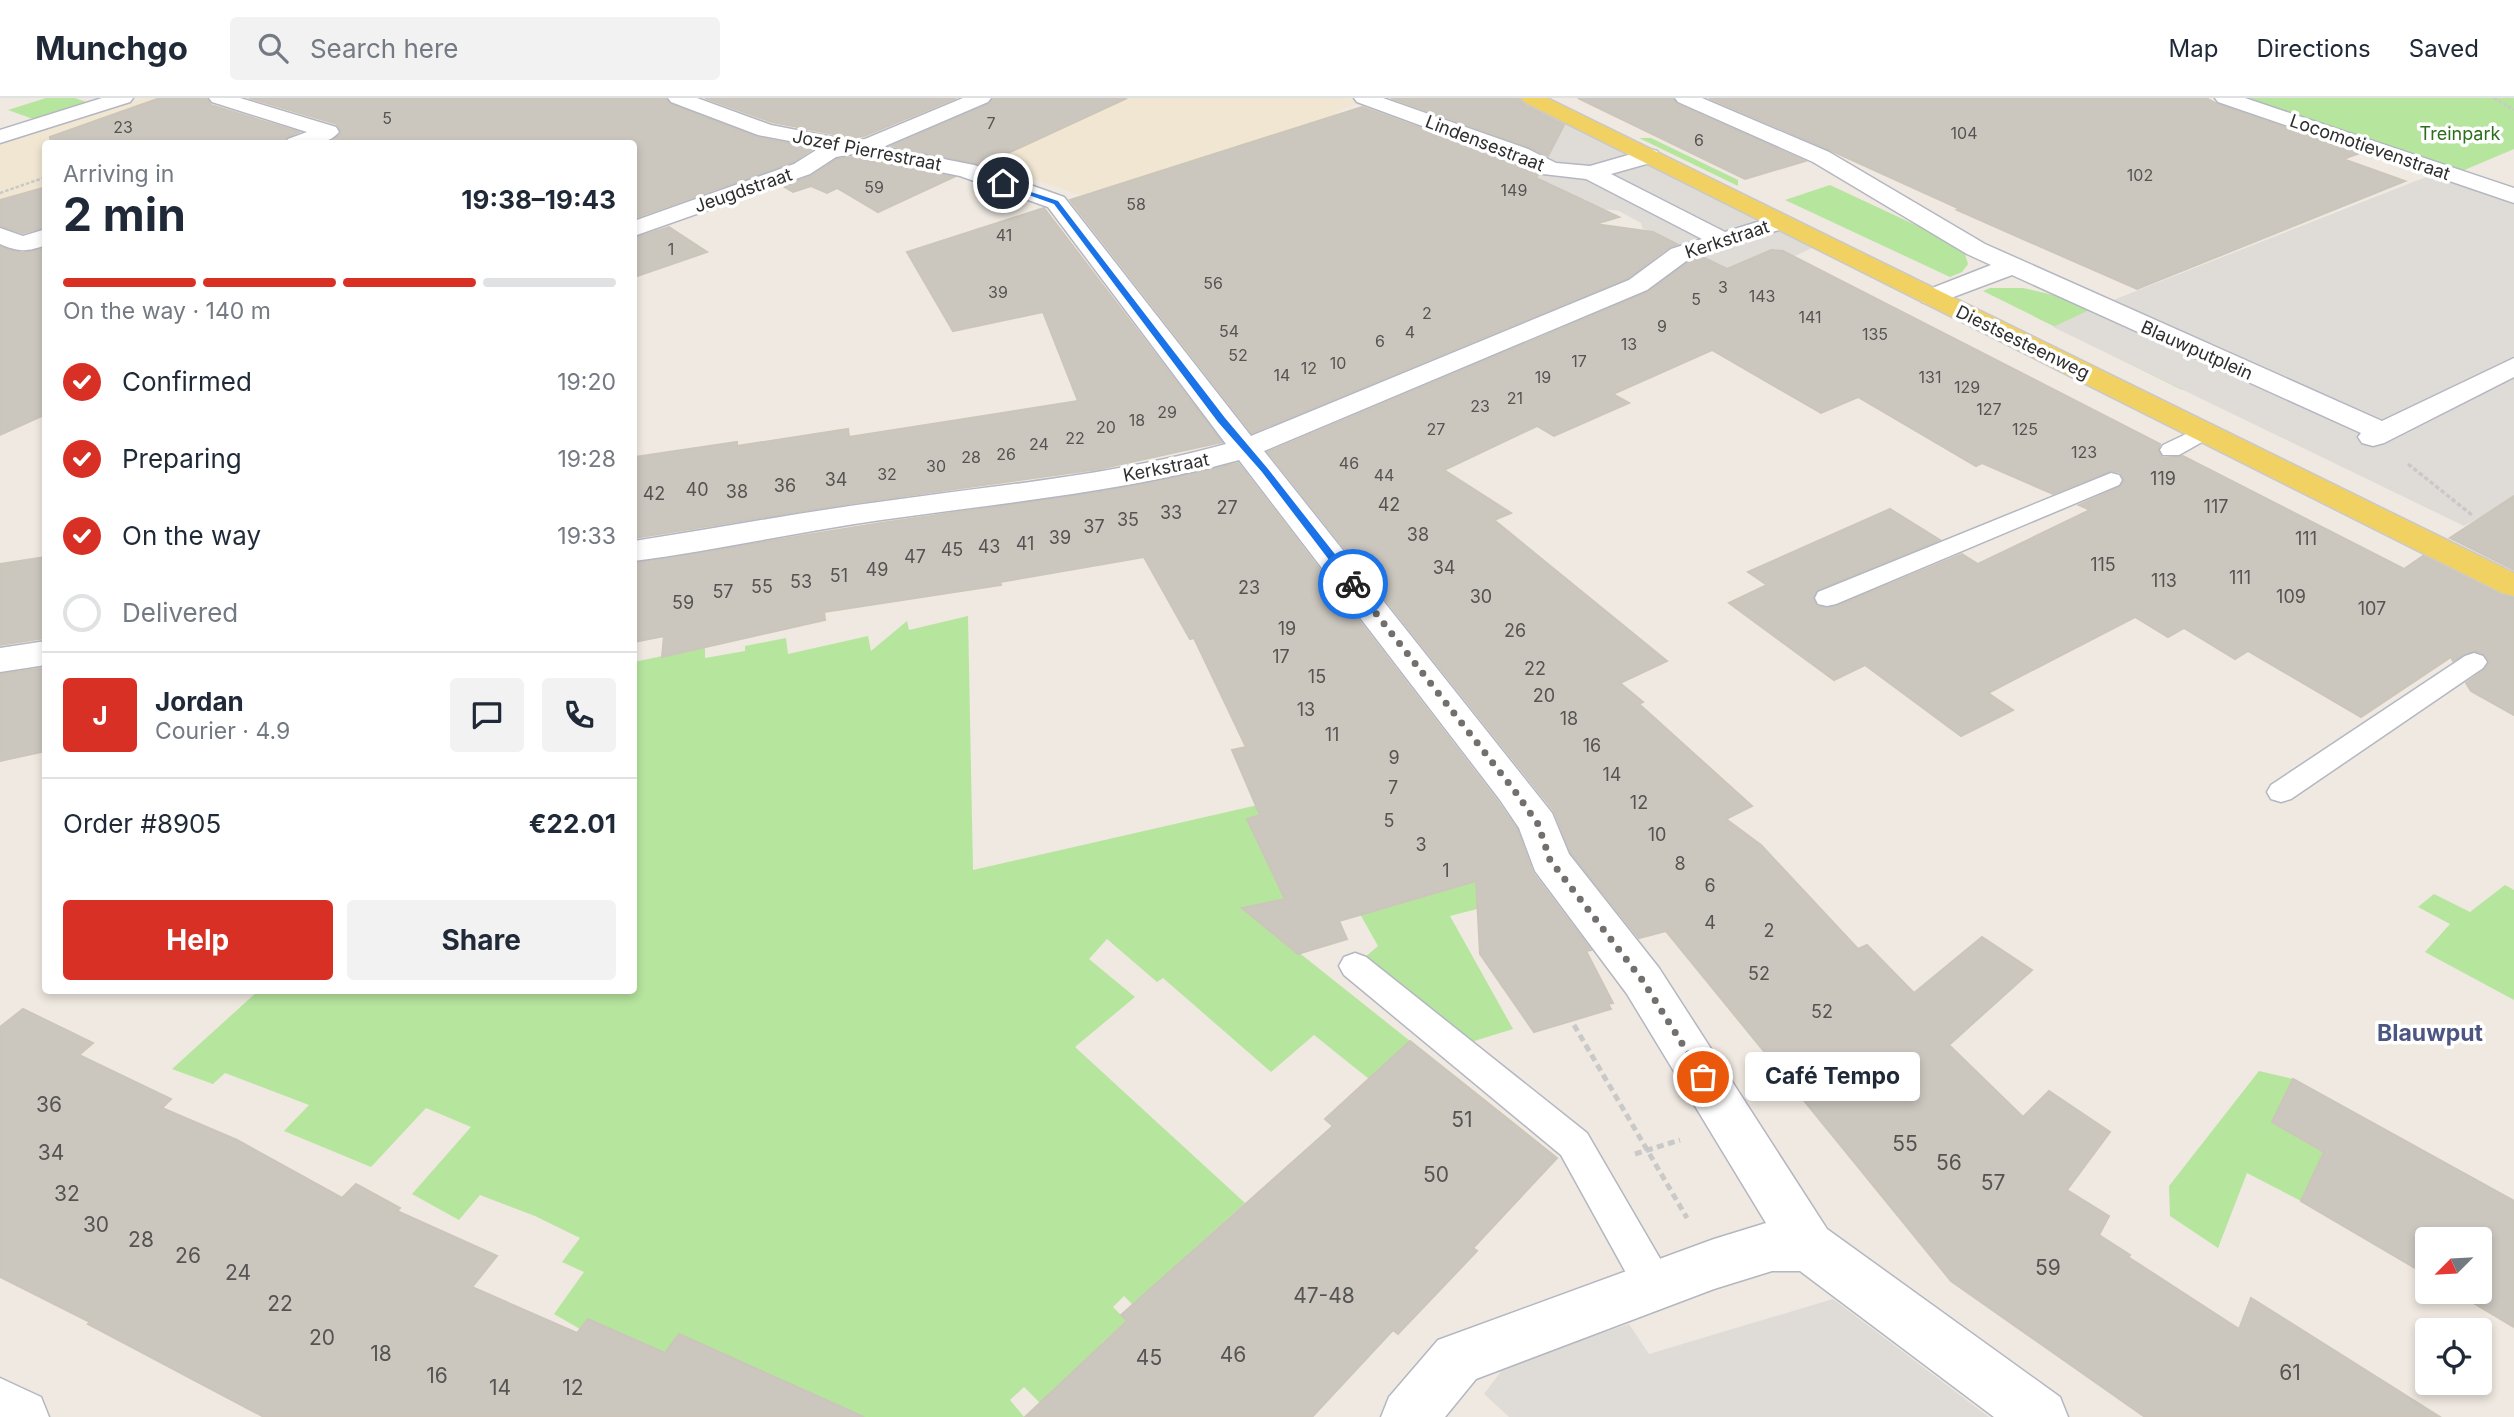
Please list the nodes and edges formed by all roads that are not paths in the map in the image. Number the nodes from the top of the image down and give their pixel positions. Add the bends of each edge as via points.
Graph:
1 (123, 98) edge
2 (219, 98) edge
3 (981, 98) edge
4 (1364, 98) edge
5 (1531, 98) edge
6 (1685, 98) edge
7 (2225, 98) edge
8 (670, 100) edge
9 (0, 121) edge
10 (24, 129) junction
11 (0, 137) edge
12 (307, 140) edge
13 (851, 148) junction
14 (1649, 156) junction
15 (1591, 173) junction
16 (2514, 196) edge
17 (1780, 222) junction
18 (637, 228) edge
19 (0, 235) edge
20 (42, 238) edge
21 (1722, 240) junction
22 (2012, 266) junction
23 (1931, 297) junction
24 (2514, 366) edge
25 (2203, 432) junction
26 (1247, 448) junction
27 (2171, 450) dead end
28 (2110, 480) dead end
29 (637, 551) edge
30 (2514, 586) edge
31 (1827, 598) dead end
32 (42, 654) edge
33 (0, 660) edge
34 (2474, 662) dead end
35 (2281, 792) dead end
36 (1355, 966) dead end
37 (1809, 1246) junction
38 (1655, 1287) junction
39 (0, 1406) edge
40 (20, 1417) edge
41 (1409, 1417) edge
42 (2040, 1417) edge

1 - 10 street
2 - 12 street via 328,132
3 - 13 street, Jeugdstraat via 872,144
4 - 15 street, Lindensestraat via 1551,169
5 - 14 main road, Diestsesteenweg
6 - 22 street, Blauwputplein via 1821,157
7 - 16 street, Locomotievenstraat
8 - 13 street, Jozef Pierrestraat via 766,130
9 - 10 street
10 - 11 street
13 - 18 street, Jeugdstraat via 829,152 802,169
13 - 26 street, Jozef Pierrestraat via 966,170 1056,202
14 - 15 street, Lindensestraat
14 - 17 main road, Diestsesteenweg
15 - 21 street
17 - 21 street, Kerkstraat
17 - 23 main road, Diestsesteenweg
19 - 20 street via 22,245
21 - 26 street, Kerkstraat via 1680,254 1638,285
22 - 23 street
22 - 24 street, Blauwputplein via 2378,435
23 - 25 main road, Diestsesteenweg
25 - 27 lane
25 - 30 main road, Diestsesteenweg
26 - 29 street, Kerkstraat via 1190,465
26 - 37 street, Jozef Pierrestraat via 1538,824 1550,860 1643,981
28 - 31 lane
32 - 33 street
34 - 35 lane
36 - 38 lane via 1574,1144
37 - 38 street via 1772,1246
37 - 42 street
38 - 41 street via 1457,1359
39 - 40 street

